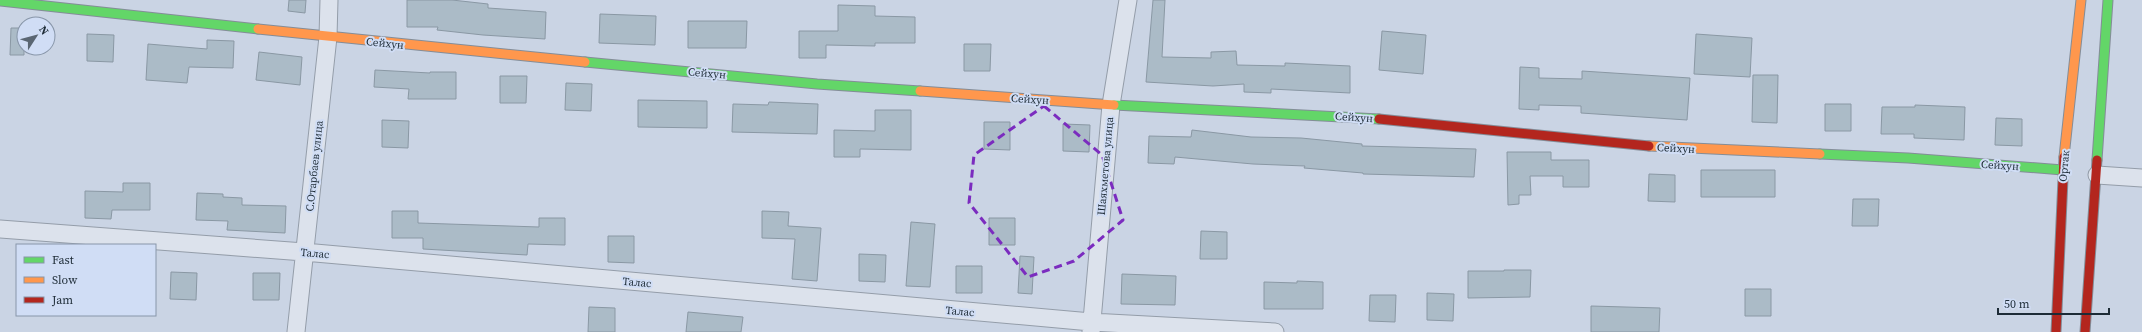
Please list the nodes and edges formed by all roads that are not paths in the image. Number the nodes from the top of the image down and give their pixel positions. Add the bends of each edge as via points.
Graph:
1 (329, 0) edge
2 (1128, 0) edge
3 (2081, 0) edge
4 (2108, 0) edge
5 (0, 1) edge
6 (328, 37) junction
7 (1111, 105) junction
8 (2062, 170) junction
9 (2097, 175) junction
10 (2142, 178) edge
11 (0, 229) edge
12 (304, 252) junction
13 (1091, 327) edge
14 (296, 332) edge
15 (1275, 332) edge
16 (2056, 332) edge
17 (2085, 332) edge

1 - 6 street, С.Отарбаев улица
2 - 7 street, Шаяхметова улица
3 - 8 street, Ортак
4 - 9 street
5 - 6 street, Сейхун
6 - 7 street, Сейхун via 817,84
6 - 12 street, С.Отарбаев улица
7 - 8 street, Сейхун via 1352,116 1642,146 1908,158
7 - 13 street, Шаяхметова улица
8 - 16 street, Ортак
9 - 10 street
9 - 17 street
11 - 12 street, Талас
12 - 13 street, Талас
12 - 14 street, С.Отарбаев улица
13 - 15 street, Талас

